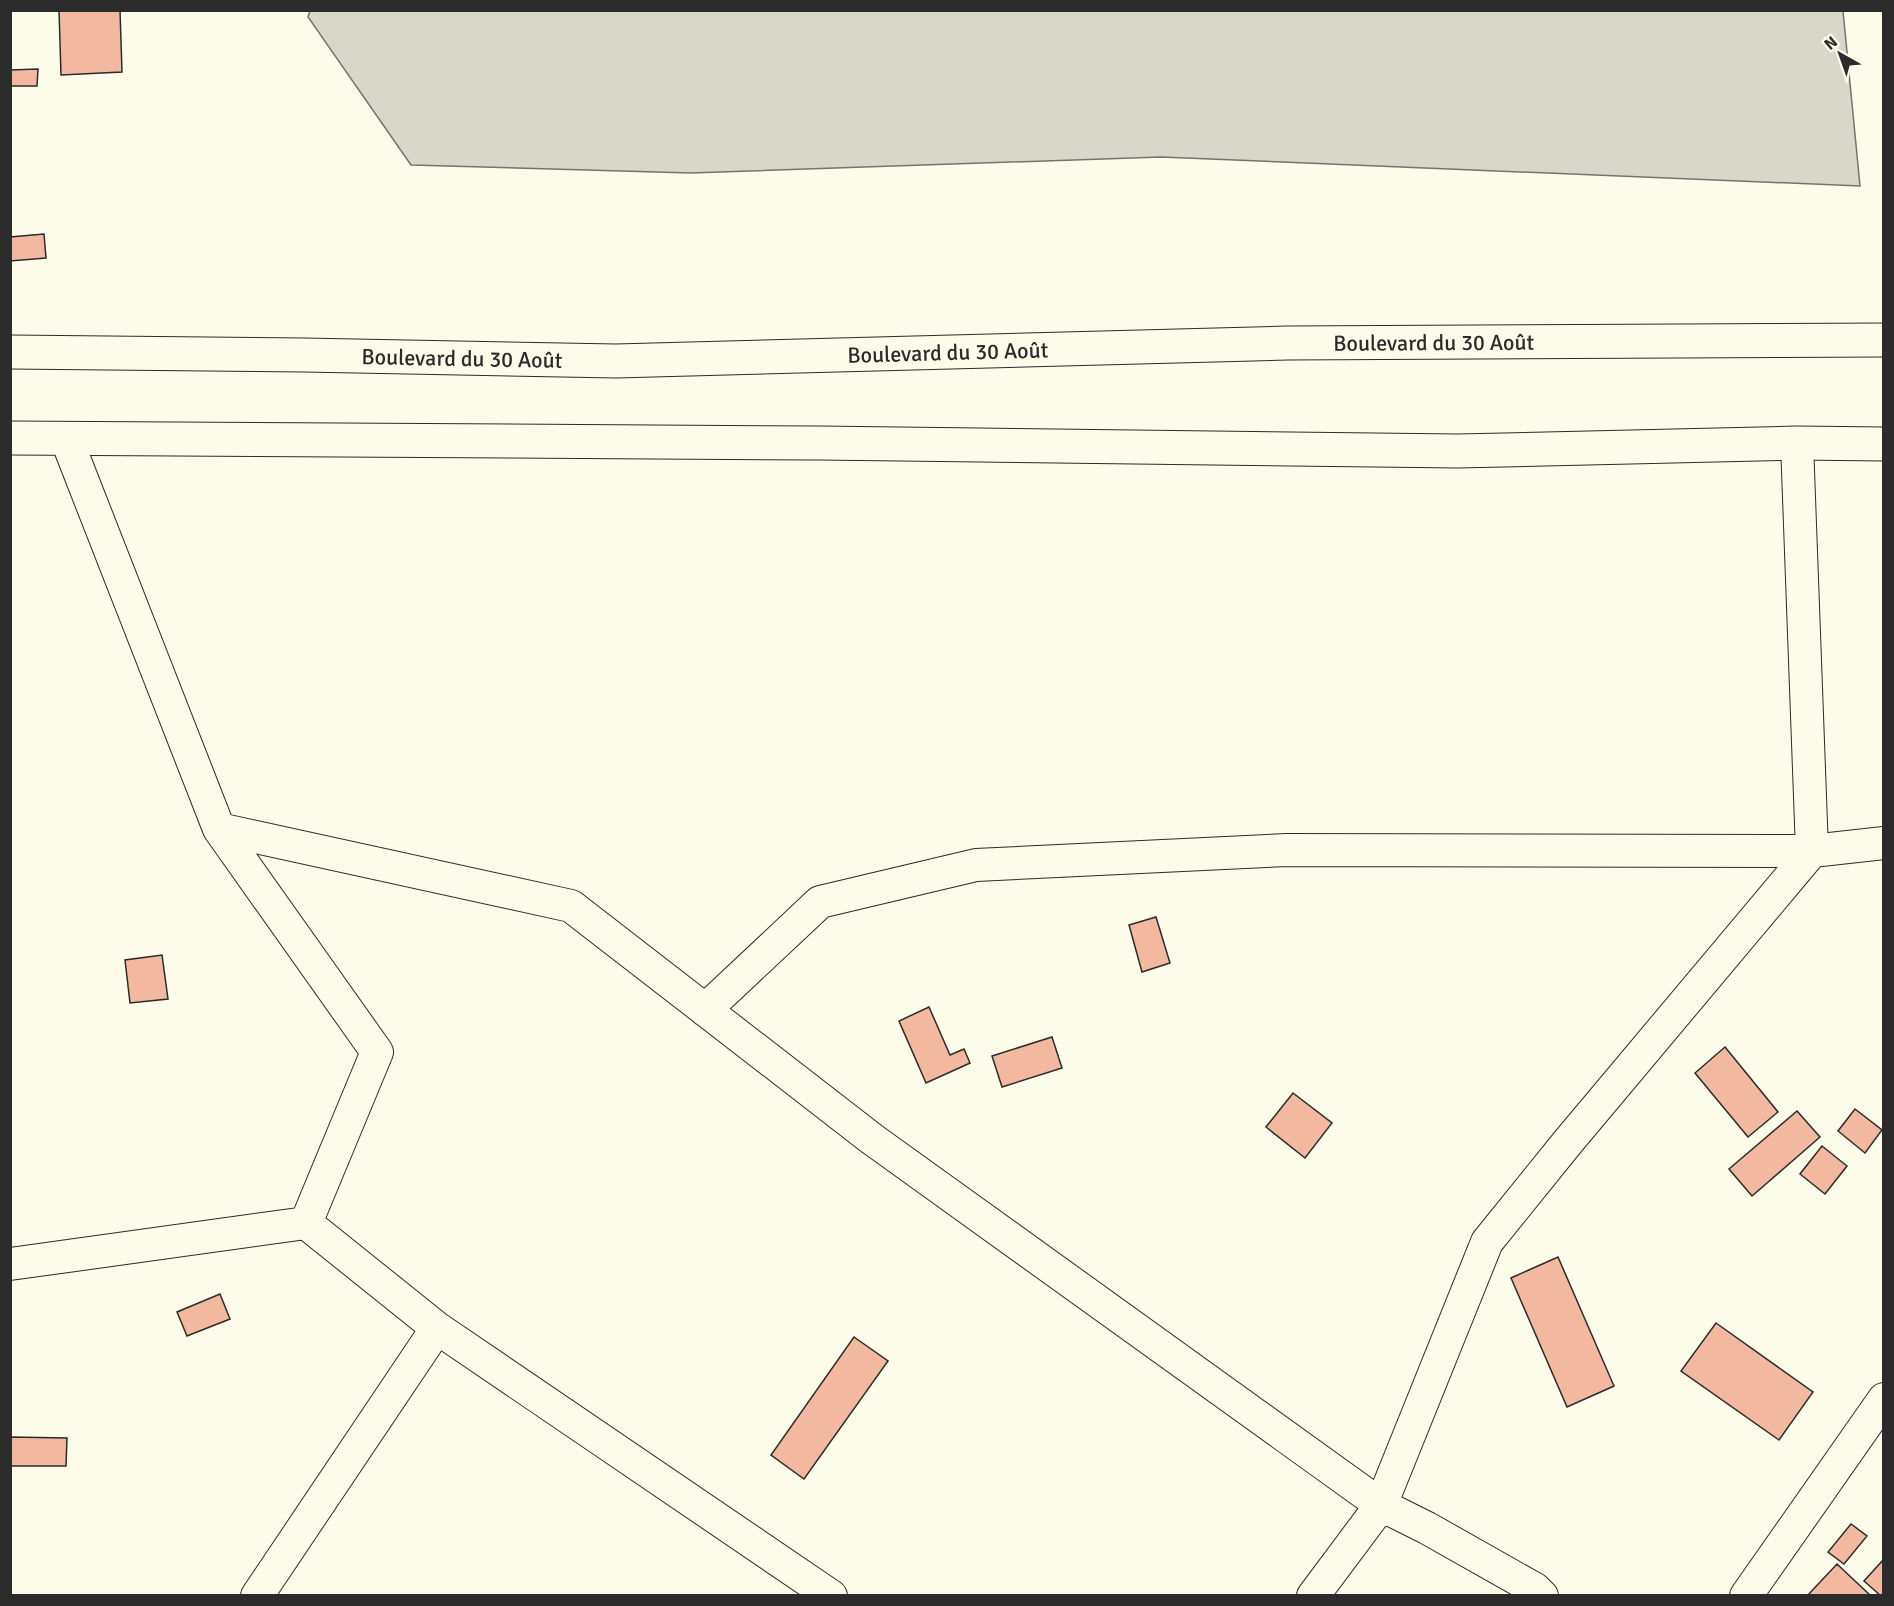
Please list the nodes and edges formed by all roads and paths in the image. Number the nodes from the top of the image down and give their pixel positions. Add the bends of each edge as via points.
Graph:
1 (1884, 340) edge
2 (10, 352) edge
3 (10, 438) edge
4 (66, 438) junction
5 (1797, 443) junction
6 (1884, 444) edge
7 (219, 829) junction
8 (1884, 843) edge
9 (1812, 851) junction
10 (705, 1010) junction
11 (306, 1223) junction
12 (10, 1264) edge
13 (437, 1328) junction
14 (1884, 1399) edge
15 (1381, 1505) junction
16 (257, 1596) edge
17 (831, 1596) edge
18 (1313, 1596) edge
19 (1542, 1596) edge
20 (1746, 1596) edge

1 - 2 highway, Boulevard du 30 Août via 1287,343 616,361
3 - 4 highway
4 - 5 highway via 1458,451
4 - 7 street
5 - 6 highway
5 - 9 street
7 - 10 street via 571,906
7 - 11 street via 377,1052
8 - 9 street
9 - 10 street via 1287,850 976,865 820,902
9 - 15 street via 1487,1242
10 - 15 street via 872,1139
11 - 12 street
11 - 13 street
13 - 16 street
13 - 17 street
14 - 20 street
15 - 18 street
15 - 19 street via 1526,1583

